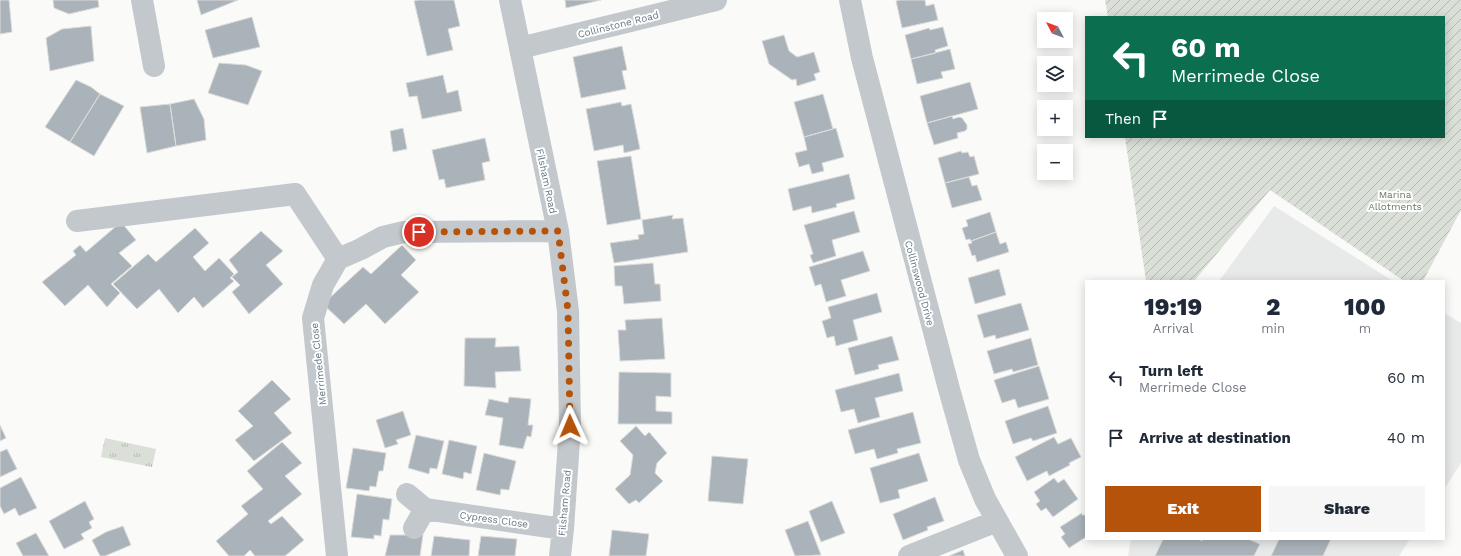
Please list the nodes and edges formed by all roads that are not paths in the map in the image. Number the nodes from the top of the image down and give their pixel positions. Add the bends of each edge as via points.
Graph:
1 (142, 0) edge
2 (510, 0) edge
3 (716, 0) edge
4 (850, 0) edge
5 (520, 48) junction
6 (154, 66) dead end
7 (78, 221) dead end
8 (558, 231) junction
9 (338, 259) junction
10 (407, 494) dead end
11 (997, 521) junction
12 (563, 529) junction
13 (337, 556) edge
14 (560, 556) edge
15 (909, 556) edge
16 (1017, 556) edge

1 - 6 street via 156,39
2 - 5 street, Filsham Road
3 - 5 street, Collinstone Road
4 - 11 street, Collinswood Drive via 864,66 949,389 970,460 985,499
5 - 8 street, Filsham Road
7 - 9 street via 295,194
8 - 9 street via 404,232 384,237
8 - 12 street, Filsham Road via 568,311 570,426
9 - 13 street, Merrimede Close via 323,286 313,318
10 - 12 street, Cypress Close via 419,518
11 - 15 street
11 - 16 street, Collinswood Drive
12 - 14 street, Filsham Road

